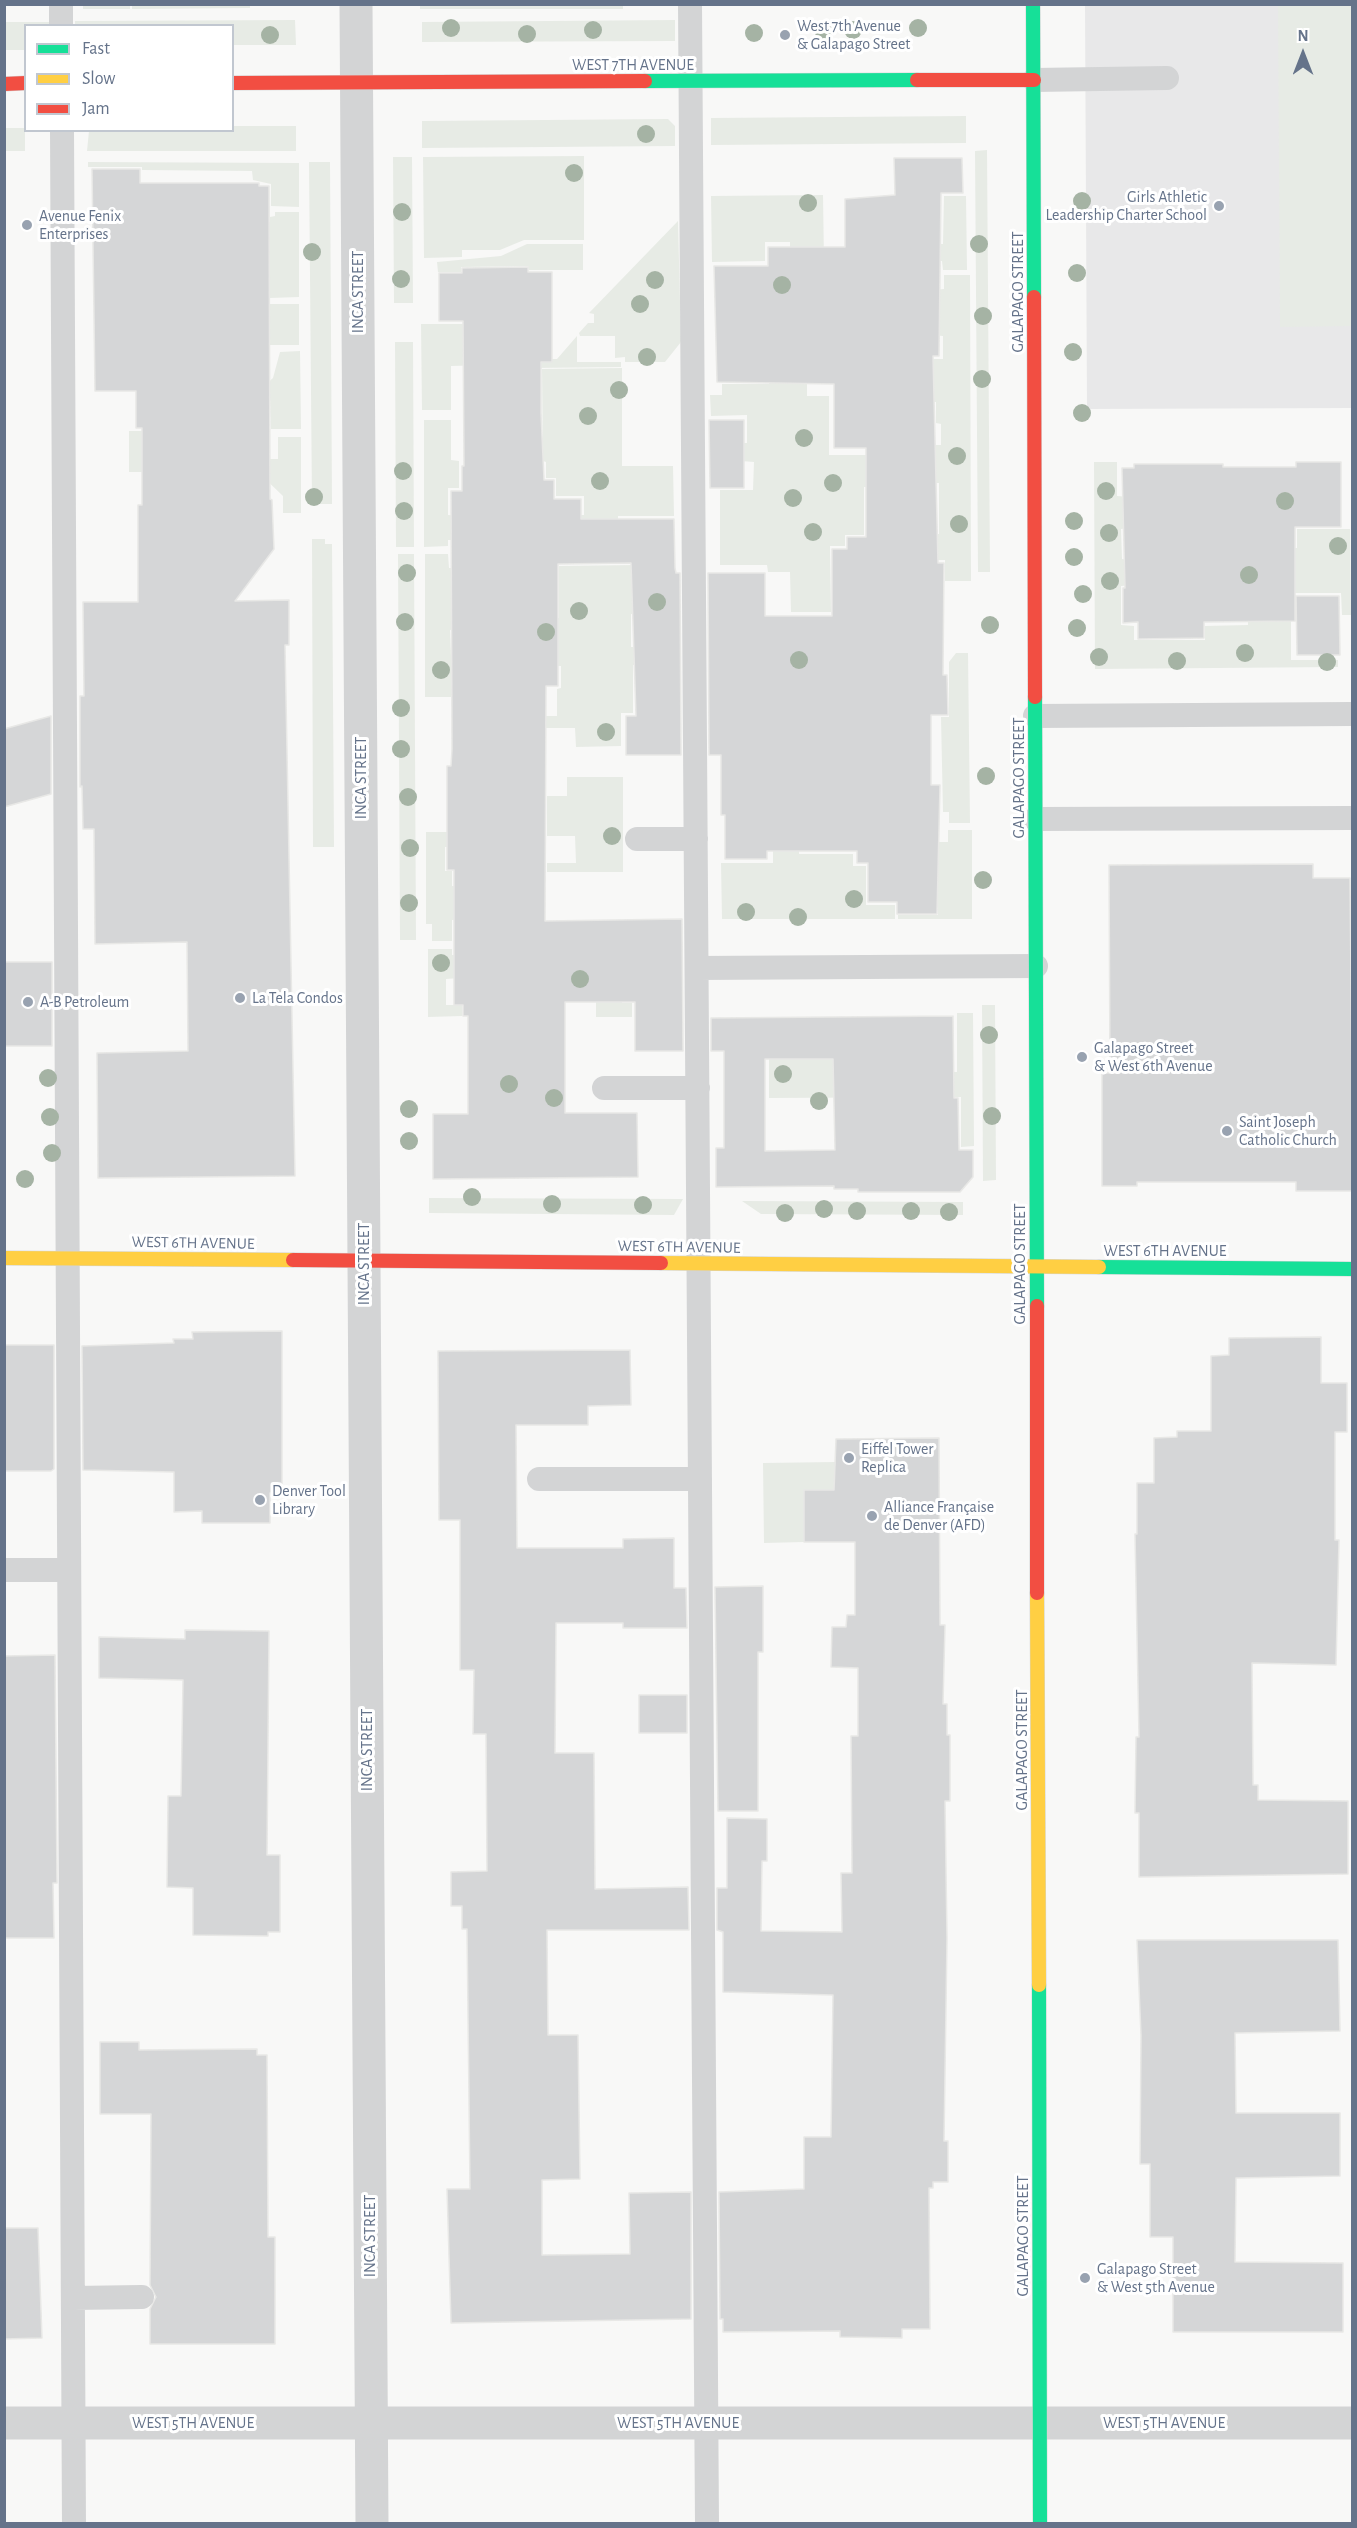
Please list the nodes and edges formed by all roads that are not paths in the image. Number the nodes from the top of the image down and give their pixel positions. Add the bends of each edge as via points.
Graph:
1 (61, 4) edge
2 (356, 4) edge
3 (690, 4) edge
4 (1033, 4) edge
5 (61, 24) edge
6 (1167, 78) dead end
7 (1034, 80) junction
8 (691, 81) junction
9 (356, 82) junction
10 (234, 83) edge
11 (4, 84) edge
12 (24, 84) edge
13 (62, 132) edge
14 (1353, 714) edge
15 (1035, 716) junction
16 (1353, 818) edge
17 (1035, 819) junction
18 (637, 839) dead end
19 (696, 839) junction
20 (1036, 966) junction
21 (697, 968) junction
22 (604, 1088) dead end
23 (698, 1088) junction
24 (4, 1258) edge
25 (68, 1258) junction
26 (364, 1261) junction
27 (699, 1264) junction
28 (1037, 1266) junction
29 (1353, 1269) edge
30 (539, 1479) dead end
31 (700, 1479) junction
32 (4, 1570) edge
33 (69, 1570) junction
34 (142, 2297) dead end
35 (73, 2298) junction
36 (4, 2423) edge
37 (74, 2423) junction
38 (371, 2423) junction
39 (707, 2423) junction
40 (1040, 2423) junction
41 (1353, 2423) edge
42 (74, 2523) edge
43 (372, 2523) edge
44 (707, 2523) edge
45 (1040, 2523) edge

1 - 5 lane
2 - 9 street, INCA STREET
3 - 8 lane
4 - 7 street, GALAPAGO STREET
6 - 7 lane
7 - 8 street, WEST 7TH AVENUE
7 - 15 street, GALAPAGO STREET
8 - 9 street, WEST 7TH AVENUE
8 - 19 lane
9 - 10 street, WEST 7TH AVENUE
9 - 26 street, INCA STREET
11 - 12 street
13 - 25 lane
14 - 15 lane
15 - 17 street, GALAPAGO STREET
16 - 17 lane
17 - 20 street, GALAPAGO STREET
18 - 19 lane
19 - 21 lane
20 - 21 lane
20 - 28 street, GALAPAGO STREET
21 - 23 lane
22 - 23 lane
23 - 27 lane
24 - 25 street, WEST 6TH AVENUE
25 - 26 street, WEST 6TH AVENUE
25 - 33 lane
26 - 27 street, WEST 6TH AVENUE
26 - 38 street, INCA STREET
27 - 28 street, WEST 6TH AVENUE
27 - 31 lane
28 - 29 street, WEST 6TH AVENUE
28 - 40 street, GALAPAGO STREET
30 - 31 lane
31 - 39 lane
32 - 33 lane
33 - 35 lane
34 - 35 lane
35 - 37 lane
36 - 37 street, WEST 5TH AVENUE
37 - 38 street, WEST 5TH AVENUE
37 - 42 lane
38 - 39 street, WEST 5TH AVENUE
38 - 43 street, INCA STREET
39 - 40 street, WEST 5TH AVENUE
39 - 44 lane
40 - 41 street, WEST 5TH AVENUE
40 - 45 street, GALAPAGO STREET

